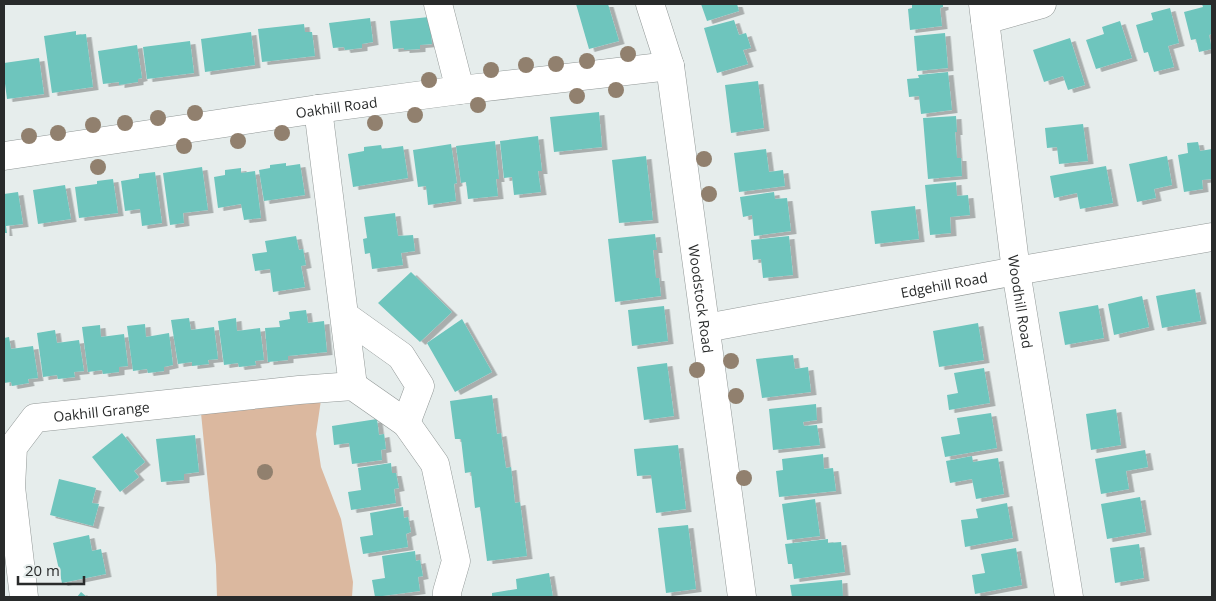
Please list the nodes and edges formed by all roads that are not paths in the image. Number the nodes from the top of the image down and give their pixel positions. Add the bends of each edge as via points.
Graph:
1 (438, 4) edge
2 (650, 4) edge
3 (1042, 4) edge
4 (984, 12) edge
5 (670, 66) junction
6 (460, 90) junction
7 (318, 109) junction
8 (4, 156) edge
9 (1212, 237) edge
10 (1016, 271) junction
11 (345, 316) junction
12 (706, 328) junction
13 (353, 386) junction
14 (406, 423) junction
15 (24, 597) edge
16 (447, 597) edge
17 (742, 597) edge
18 (1070, 597) edge

1 - 6 street
2 - 5 street, Woodstock Road
3 - 4 street
4 - 10 street, Woodhill Road
5 - 6 street, Oakhill Road
5 - 12 street, Woodstock Road
6 - 7 street, Oakhill Road
7 - 8 street, Oakhill Road
7 - 11 street
9 - 10 street, Edgehill Road
10 - 12 street, Edgehill Road
10 - 18 street, Woodhill Road
11 - 13 street
11 - 14 street via 401,356 420,386
12 - 17 street, Woodstock Road
13 - 14 street
13 - 15 street, Oakhill Grange via 35,418 13,447 11,487
14 - 16 street via 435,464 456,561

